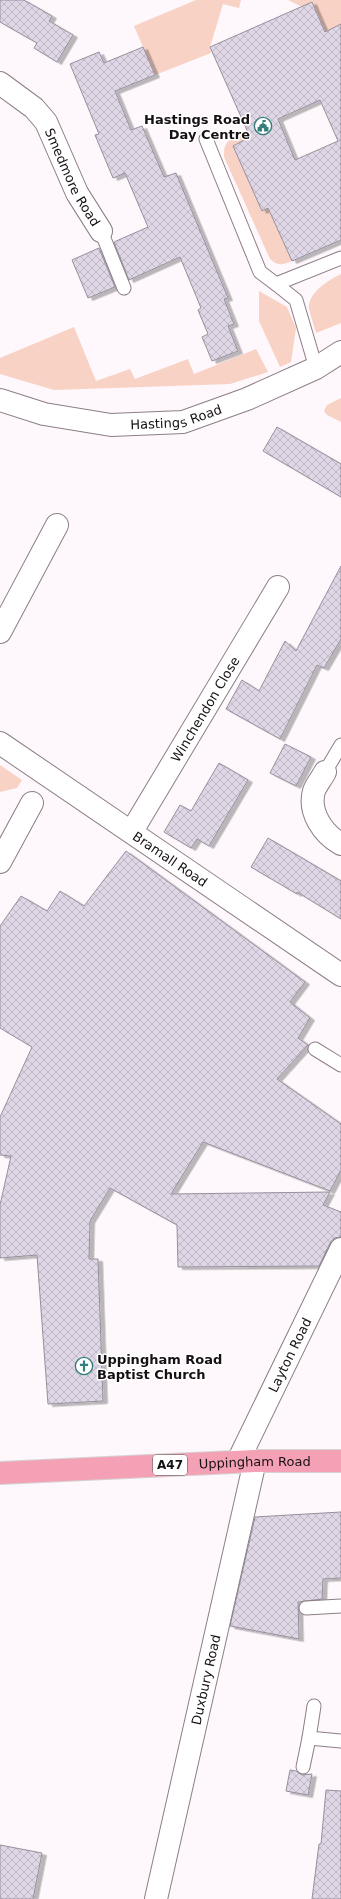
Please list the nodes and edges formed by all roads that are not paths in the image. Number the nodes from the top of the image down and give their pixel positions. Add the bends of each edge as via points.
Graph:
1 (0, 83) edge
2 (206, 139) dead end
3 (102, 231) joint
4 (341, 258) edge
5 (276, 284) junction
6 (124, 288) dead end
7 (341, 352) edge
8 (316, 368) junction
9 (0, 400) edge
10 (57, 525) dead end
11 (278, 587) dead end
12 (0, 632) edge
13 (0, 743) edge
14 (341, 745) edge
15 (325, 772) joint
16 (32, 804) dead end
17 (132, 831) junction
18 (341, 844) edge
19 (3, 849) edge
20 (341, 975) edge
21 (315, 1049) dead end
22 (341, 1065) edge
23 (341, 1249) edge
24 (247, 1461) junction
25 (341, 1462) edge
26 (0, 1473) edge
27 (341, 1606) edge
28 (306, 1608) dead end
29 (314, 1706) dead end
30 (309, 1738) junction
31 (341, 1741) edge
32 (303, 1767) dead end
33 (156, 1899) edge

1 - 3 street, Smedmore Road via 34,108 46,122 77,193
2 - 5 lane via 260,272
3 - 6 lane, Smedmore Road
4 - 5 lane
5 - 8 lane via 296,300
7 - 8 street, Hastings Road
8 - 9 street, Hastings Road via 247,400 183,422 111,425 44,414
10 - 12 street
11 - 17 street, Winchendon Close
13 - 17 street, Bramall Road
14 - 15 lane
15 - 18 street via 314,792 313,809 319,824
16 - 19 street
17 - 20 street, Bramall Road
21 - 22 lane
23 - 24 street, Layton Road
24 - 25 main road, Uppingham Road / A47
24 - 26 main road, Uppingham Road / A47
24 - 33 street, Duxbury Road
27 - 28 lane
29 - 30 lane
30 - 31 lane
30 - 32 lane

